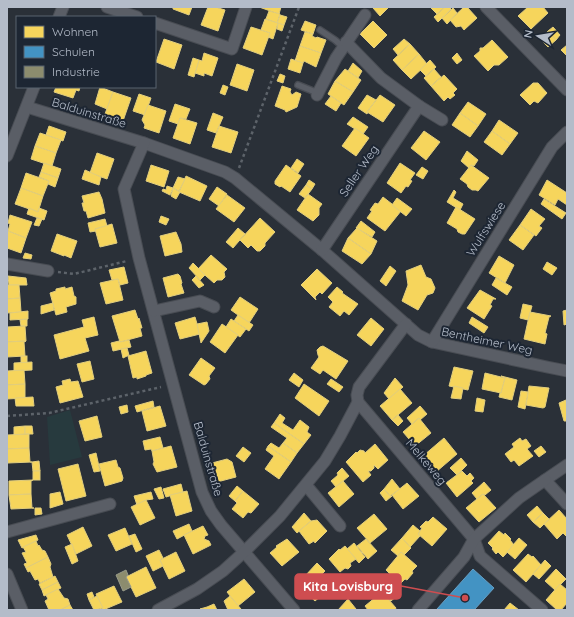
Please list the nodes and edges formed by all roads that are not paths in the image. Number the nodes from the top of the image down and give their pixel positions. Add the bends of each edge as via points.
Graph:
1 (107, 7) edge
2 (246, 7) edge
3 (486, 7) edge
4 (134, 16) edge
5 (365, 16) dead end
6 (156, 23) edge
7 (320, 30) dead end
8 (344, 44) junction
9 (298, 85) dead end
10 (34, 88) edge
11 (567, 90) edge
12 (318, 94) joint
13 (419, 106) junction
14 (26, 107) junction
15 (442, 120) dead end
16 (567, 132) edge
17 (144, 143) junction
18 (7, 156) edge
19 (322, 250) junction
20 (7, 264) edge
21 (48, 271) road end
22 (214, 307) dead end
23 (154, 311) junction
24 (406, 324) junction
25 (432, 342) junction
26 (567, 371) edge
27 (358, 402) junction
28 (567, 465) edge
29 (545, 480) junction
30 (306, 485) junction
31 (110, 504) dead end
32 (567, 504) edge
33 (340, 526) dead end
34 (7, 532) edge
35 (474, 539) junction
36 (244, 552) junction
37 (7, 574) edge
38 (22, 610) edge
39 (158, 610) edge
40 (294, 610) edge
41 (418, 610) edge
42 (542, 610) edge

1 - 4 street
2 - 6 street via 232,49
3 - 11 street
5 - 8 street
7 - 8 lane
8 - 12 street
8 - 13 street via 381,78
9 - 12 lane
10 - 14 street
13 - 15 street
13 - 19 street, Seller Weg
14 - 17 street, Balduinstraße
14 - 18 street
16 - 25 street, Wulfswiese via 552,147
17 - 19 street, Balduinstraße via 225,172 235,178
17 - 23 street, Balduinstraße via 124,189
19 - 24 street
20 - 21 street
22 - 23 street via 200,300
23 - 36 street, Balduinstraße via 202,492 211,511
24 - 25 street, Bentheimer Weg via 418,335
24 - 27 street via 359,387
25 - 26 street, Bentheimer Weg
27 - 30 street via 329,454
27 - 35 street, Melkeweg
28 - 29 street
29 - 32 street
29 - 35 street via 519,498
30 - 33 street
30 - 36 street
31 - 34 street
35 - 41 street via 464,557
35 - 42 street, Melkeweg via 480,556
36 - 39 street via 197,590
36 - 40 street, Balduinstraße
37 - 38 street

